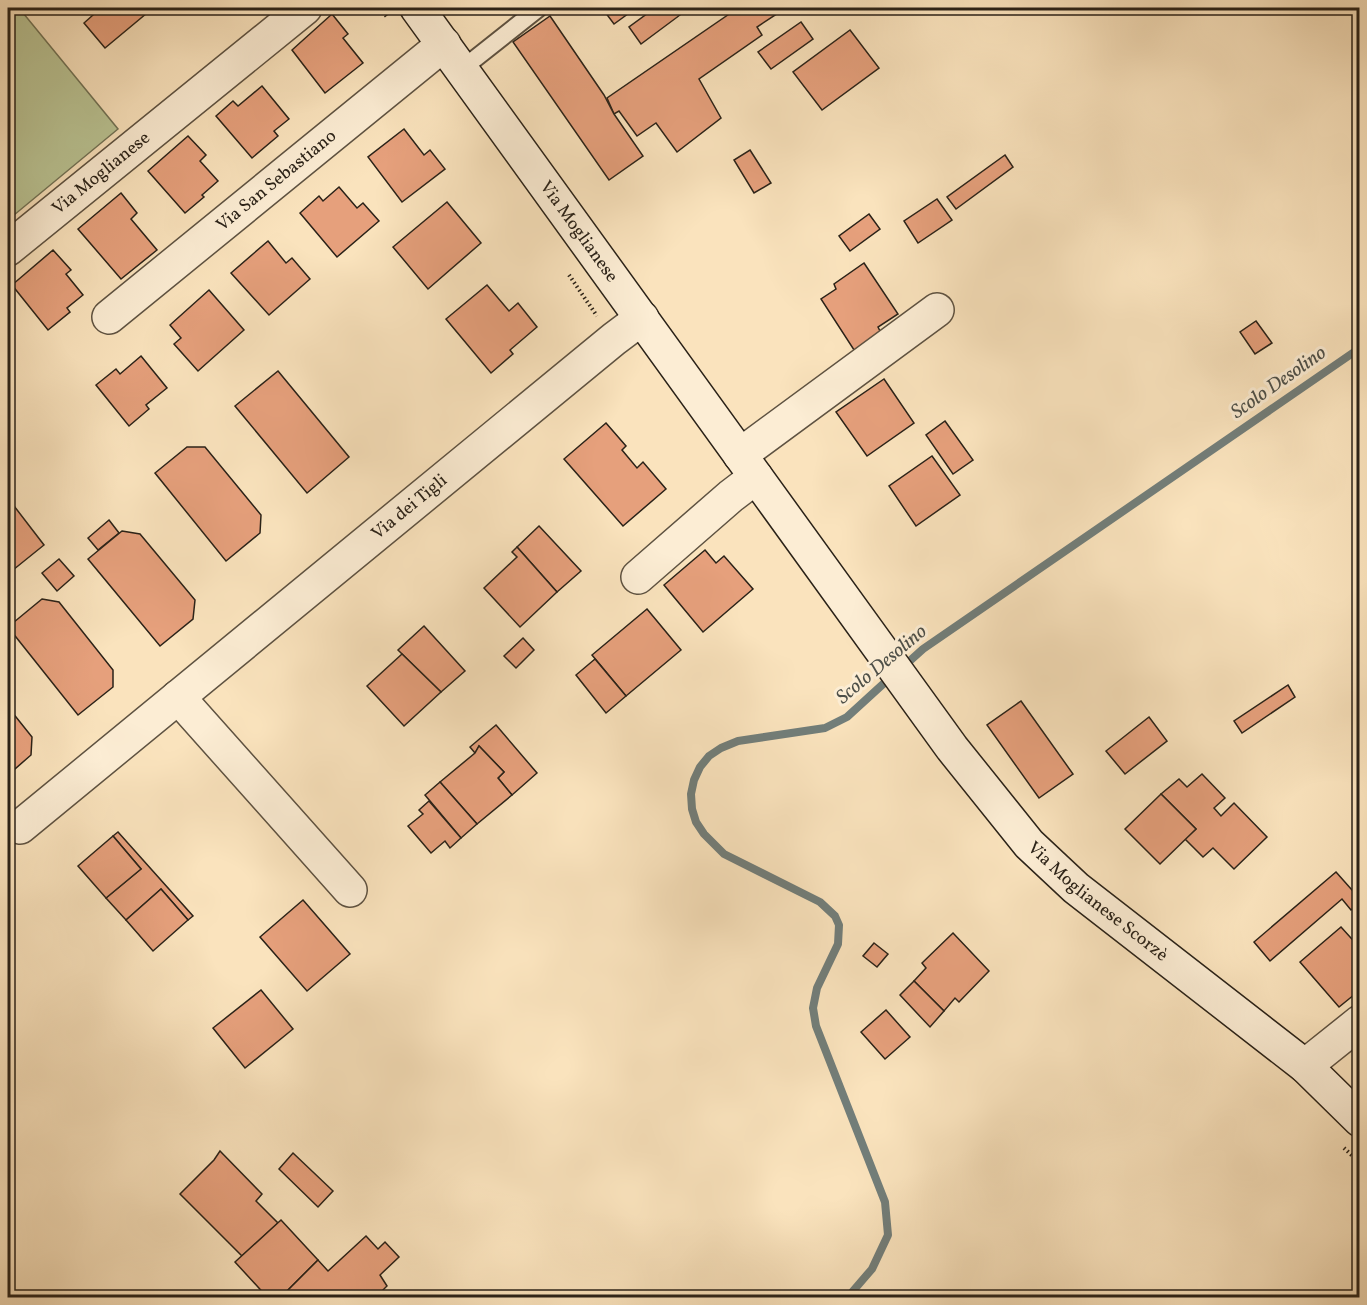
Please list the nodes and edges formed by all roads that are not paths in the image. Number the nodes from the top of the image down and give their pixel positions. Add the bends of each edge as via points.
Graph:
1 (305, 8) edge
2 (417, 8) edge
3 (538, 8) edge
4 (453, 56) junction
5 (8, 249) edge
6 (937, 310) dead end
7 (109, 317) dead end
8 (642, 318) junction
9 (748, 466) junction
10 (638, 577) dead end
11 (877, 646) joint
12 (178, 696) junction
13 (20, 827) dead end
14 (350, 890) dead end
15 (1359, 1022) edge
16 (1305, 1066) junction
17 (1359, 1119) edge

1 - 5 street, Via Moglianese
2 - 4 street, Via Moglianese
3 - 4 lane
4 - 7 street, Via San Sebastiano
4 - 8 street, Via Moglianese
6 - 9 street
8 - 9 street, Via Moglianese
8 - 12 street, Via dei Tigli
9 - 10 street via 731,496
9 - 11 street, Via Moglianese
11 - 16 street, Via Moglianese Scorzè via 1029,844 1076,888
12 - 13 street, Via dei Tigli
12 - 14 street
15 - 16 street
16 - 17 street, Via Moglianese Scorzè

